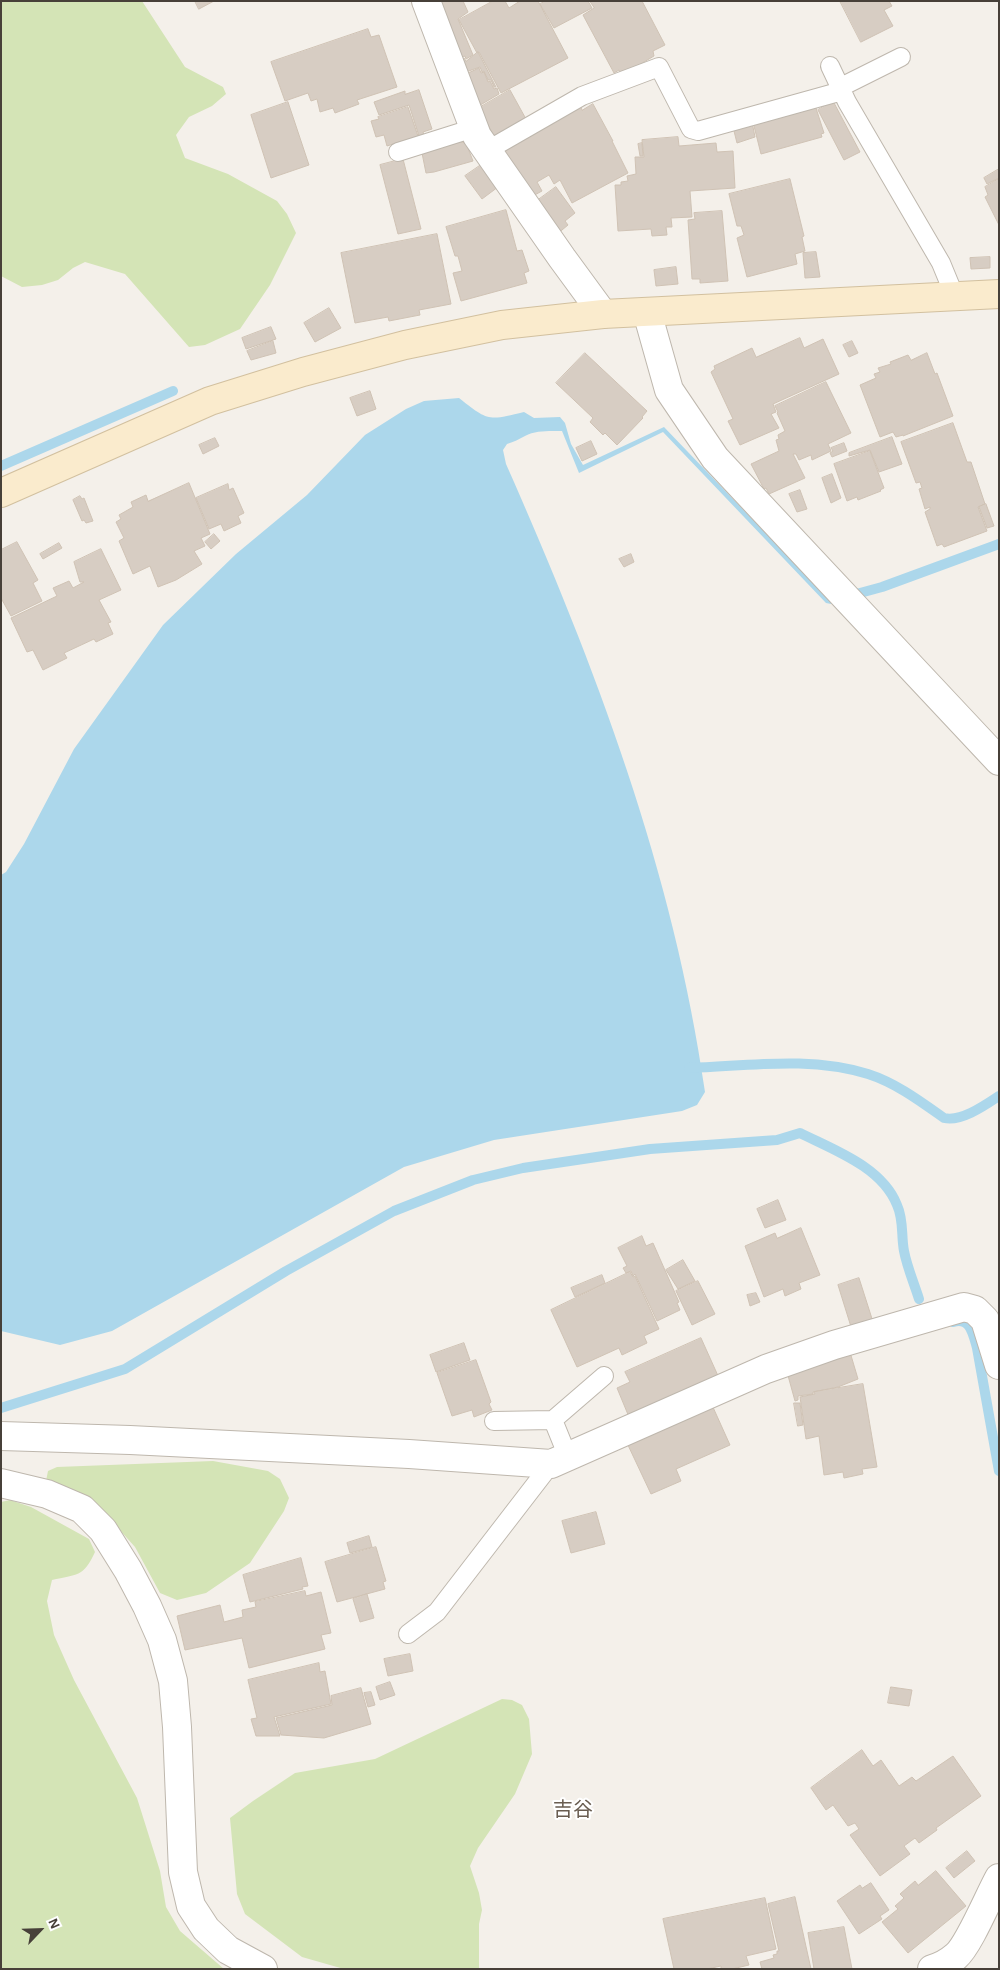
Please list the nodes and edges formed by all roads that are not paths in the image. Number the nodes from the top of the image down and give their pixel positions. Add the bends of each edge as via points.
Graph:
1 (426, 1) edge
2 (901, 57) dead end
3 (830, 66) dead end
4 (842, 89) junction
5 (474, 128) junction
6 (488, 150) junction
7 (398, 152) dead end
8 (999, 294) edge
9 (955, 297) junction
10 (646, 312) junction
11 (603, 314) junction
12 (1, 492) edge
13 (999, 761) edge
14 (999, 1365) edge
15 (604, 1376) dead end
16 (554, 1420) junction
17 (494, 1421) dead end
18 (1, 1436) edge
19 (560, 1461) junction
20 (1, 1483) edge
21 (408, 1634) dead end
22 (999, 1878) edge
23 (263, 1969) edge
24 (932, 1969) edge

1 - 5 street
2 - 4 lane
3 - 4 lane
4 - 6 lane via 698,130 691,129 659,67 582,96
4 - 9 lane via 941,263
5 - 6 street
5 - 7 lane
6 - 11 street
8 - 9 street
9 - 10 street
10 - 11 street
10 - 13 street via 669,390 715,458
11 - 12 street via 502,325 405,345 303,372 210,401
14 - 19 street via 985,1320 975,1310 964,1306 766,1369
15 - 16 lane
16 - 17 lane
16 - 19 lane
18 - 19 street
19 - 21 lane via 437,1612
20 - 23 street via 47,1494 82,1509 103,1530 128,1570 162,1640 173,1681 183,1872 191,1906 206,1929 228,1950
22 - 24 street via 957,1955

